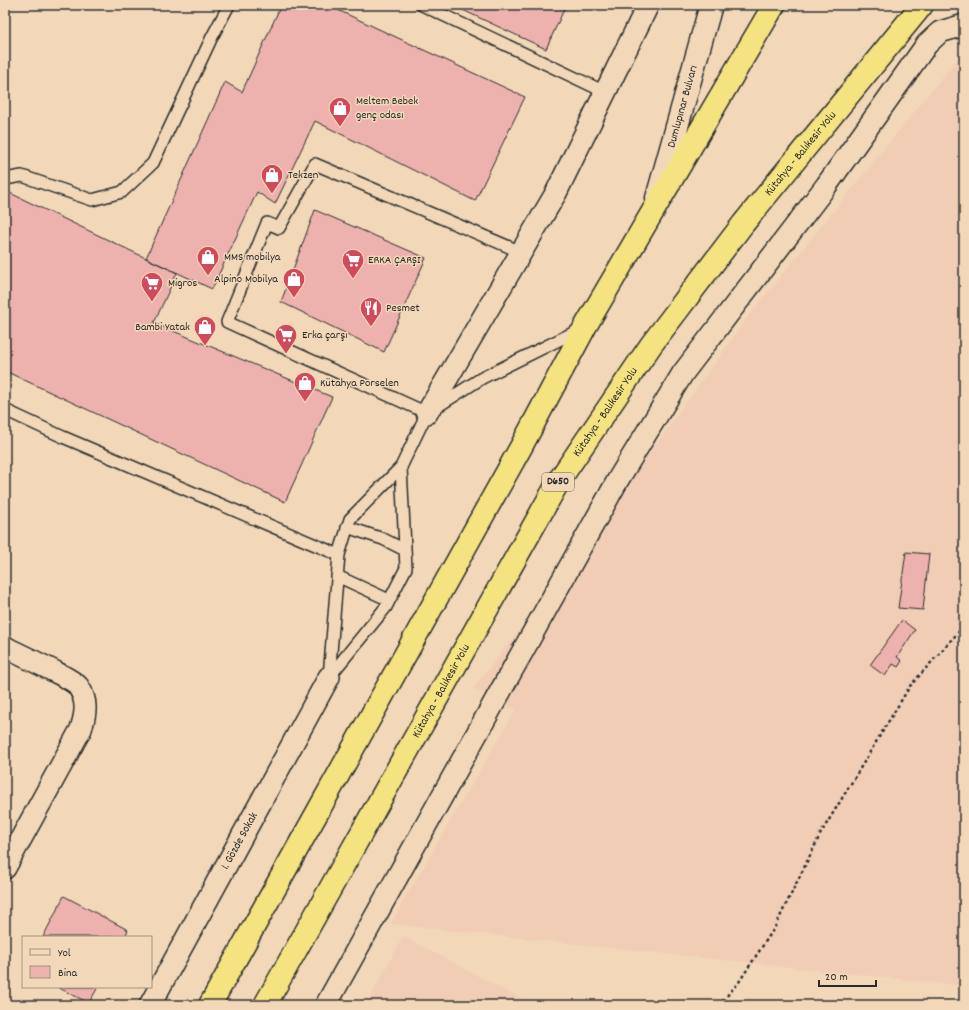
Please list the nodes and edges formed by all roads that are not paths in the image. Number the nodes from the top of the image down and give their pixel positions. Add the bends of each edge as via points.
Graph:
1 (229, 5) edge
2 (422, 5) edge
3 (648, 5) edge
4 (711, 5) edge
5 (774, 5) edge
6 (922, 5) edge
7 (964, 25) edge
8 (605, 92) junction
9 (5, 179) edge
10 (654, 208) junction
11 (521, 252) junction
12 (585, 327) junction
13 (5, 410) edge
14 (427, 413) junction
15 (401, 468) junction
16 (347, 527) junction
17 (405, 550) junction
18 (339, 554) junction
19 (338, 576) junction
20 (389, 600) junction
21 (5, 647) edge
22 (329, 677) junction
23 (5, 868) edge
24 (150, 1005) edge
25 (210, 1005) edge
26 (265, 1005) edge
27 (326, 1005) edge

1 - 9 lane via 152,163 122,192 92,200 22,176
2 - 8 lane
3 - 8 street
4 - 10 main road, Dumlupınar Bulvarı
5 - 10 highway
6 - 26 highway, Kütahya - Balıkesir Yolu / D650 via 744,224 651,345 560,479
7 - 27 street via 940,32 927,44 826,186 683,373 619,478
8 - 11 street via 556,193
10 - 12 highway
11 - 14 street
11 - 14 lane via 315,164 279,228 267,224 227,322
12 - 14 lane via 482,378
12 - 25 highway
13 - 18 lane via 63,438
14 - 15 lane
15 - 16 lane via 350,519
15 - 17 lane
16 - 17 lane via 383,539
16 - 18 lane
17 - 20 lane via 406,568
18 - 19 lane
19 - 20 lane
19 - 22 lane
20 - 22 lane via 386,608
21 - 23 street via 78,684 86,700 86,712 81,729
22 - 24 street, 1. Gözde Sokak

